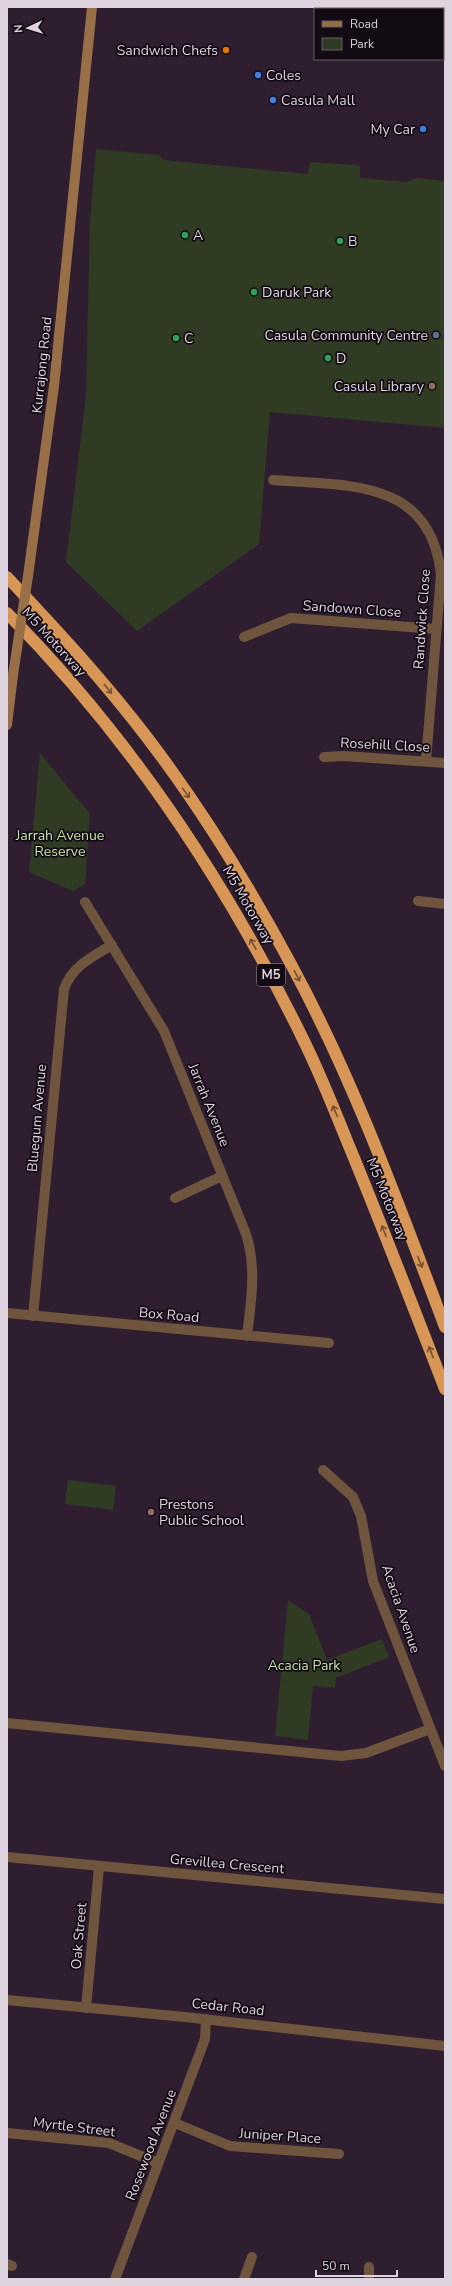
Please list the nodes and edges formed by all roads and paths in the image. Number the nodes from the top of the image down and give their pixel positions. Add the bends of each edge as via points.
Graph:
1 (92, 7) edge
2 (273, 480) dead end
3 (7, 577) edge
4 (7, 613) edge
5 (436, 629) junction
6 (244, 637) dead end
7 (7, 725) edge
8 (324, 757) dead end
9 (426, 761) junction
10 (445, 763) edge
11 (418, 901) dead end
12 (85, 902) dead end
13 (445, 904) edge
14 (112, 945) junction
15 (222, 1176) junction
16 (175, 1198) dead end
17 (7, 1313) edge
18 (33, 1316) junction
19 (445, 1326) edge
20 (248, 1336) junction
21 (329, 1343) dead end
22 (445, 1388) edge
23 (324, 1470) dead end
24 (7, 1723) edge
25 (430, 1729) junction
26 (445, 1766) edge
27 (7, 1857) edge
28 (99, 1867) junction
29 (445, 1899) edge
30 (7, 2000) edge
31 (86, 2008) junction
32 (206, 2019) junction
33 (445, 2046) edge
34 (175, 2122) junction
35 (7, 2133) edge
36 (339, 2154) dead end
37 (158, 2163) junction
38 (252, 2257) dead end
39 (370, 2267) dead end
40 (115, 2279) edge
41 (244, 2279) edge
42 (369, 2279) edge

1 - 7 main road, Kurrajong Road, bridge via 54,386
2 - 5 street, Randwick Close via 369,488 386,493 411,510 430,534 438,553 441,574
3 -> 19 highway, M5 Motorway / M5 via 91,669 150,741 204,818 263,914 293,968 348,1082
22 -> 4 highway, M5 Motorway / M5 via 334,1109 304,1040 246,930 195,845 121,743
5 - 6 street, Sandown Close via 291,618
5 - 9 street, Randwick Close
8 - 9 street, Rosehill Close
9 - 10 street, Rosehill Close
11 - 13 street
12 - 14 street, Jarrah Avenue
14 - 15 street, Jarrah Avenue via 164,1031
14 - 18 street, Bluegum Avenue via 76,968 64,989
15 - 16 street
15 - 20 street, Jarrah Avenue via 246,1234 252,1258
17 - 18 street, Box Road
18 - 20 street, Box Road
20 - 21 street, Box Road
23 - 25 street, Acacia Avenue via 353,1497 361,1516 373,1581
24 - 25 street via 341,1756 366,1753
25 - 26 street, Acacia Avenue
27 - 28 street, Grevillea Crescent
28 - 29 street, Grevillea Crescent
28 - 31 street, Oak Street
30 - 31 street, Cedar Road
31 - 32 street, Cedar Road
32 - 33 street, Cedar Road
32 - 34 street, Rosewood Avenue via 205,2039
34 - 36 street, Juniper Place via 230,2146
34 - 37 street, Rosewood Avenue
35 - 37 street, Myrtle Street via 109,2143
37 - 40 street, Rosewood Avenue
38 - 41 street
39 - 42 street

